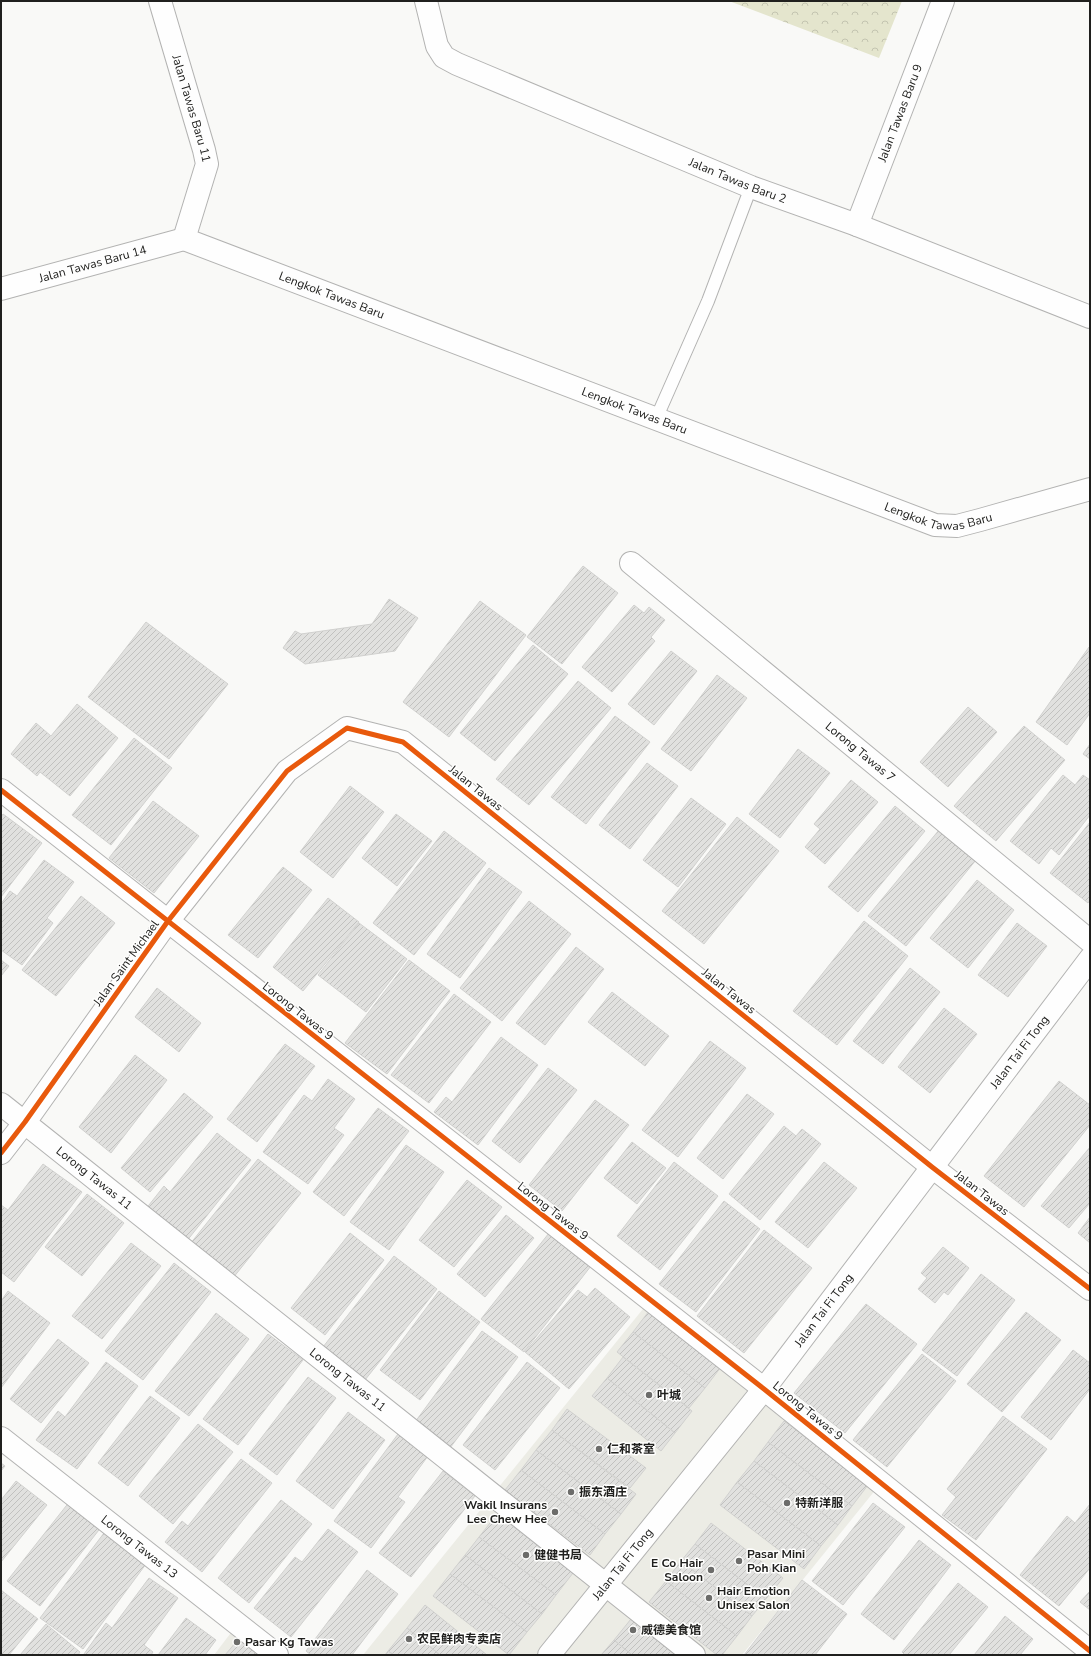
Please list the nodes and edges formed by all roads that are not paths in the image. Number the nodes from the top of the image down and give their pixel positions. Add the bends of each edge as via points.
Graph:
1 (160, 1) edge
2 (426, 1) edge
3 (943, 1) edge
4 (751, 187) junction
5 (857, 225) junction
6 (184, 239) junction
7 (1, 289) edge
8 (1090, 317) edge
9 (656, 419) junction
10 (1090, 489) edge
11 (632, 563) dead end
12 (347, 728) joint
13 (1, 790) edge
14 (168, 921) junction
15 (1090, 941) edge
16 (1090, 959) edge
17 (1, 1104) edge
18 (25, 1122) junction
19 (1, 1153) edge
20 (932, 1167) junction
21 (1090, 1289) edge
22 (764, 1389) junction
23 (1, 1438) edge
24 (606, 1585) junction
25 (1090, 1651) edge
26 (277, 1655) edge
27 (549, 1655) edge
28 (694, 1655) edge

1 - 6 street, Jalan Tawas Baru 11 via 207,164
2 - 4 street, Jalan Tawas Baru 2 via 437,46 444,57
3 - 5 street, Jalan Tawas Baru 9
4 - 5 street, Jalan Tawas Baru 2
4 - 9 lane via 708,301
5 - 8 street, Jalan Tawas Baru 2
6 - 7 street, Jalan Tawas Baru 14
6 - 9 street, Lengkok Tawas Baru
9 - 10 street, Lengkok Tawas Baru via 935,525 957,526
11 - 15 street, Lorong Tawas 7
12 - 14 street, Jalan Saint Michael via 287,771
12 - 20 street, Jalan Tawas via 403,742
13 - 14 street, Lorong Tawas 9
14 - 18 street, Jalan Saint Michael
14 - 22 street, Lorong Tawas 9
16 - 20 street, Jalan Tai Fi Tong
17 - 18 street, Lorong Tawas 11
18 - 19 street, Jalan Saint Michael
18 - 24 street, Lorong Tawas 11
20 - 21 street, Jalan Tawas
20 - 22 street, Jalan Tai Fi Tong
22 - 24 street, Jalan Tai Fi Tong
22 - 25 street, Lorong Tawas 9
23 - 26 street, Lorong Tawas 13
24 - 27 street, Jalan Tai Fi Tong
24 - 28 street, Lorong Tawas 11

